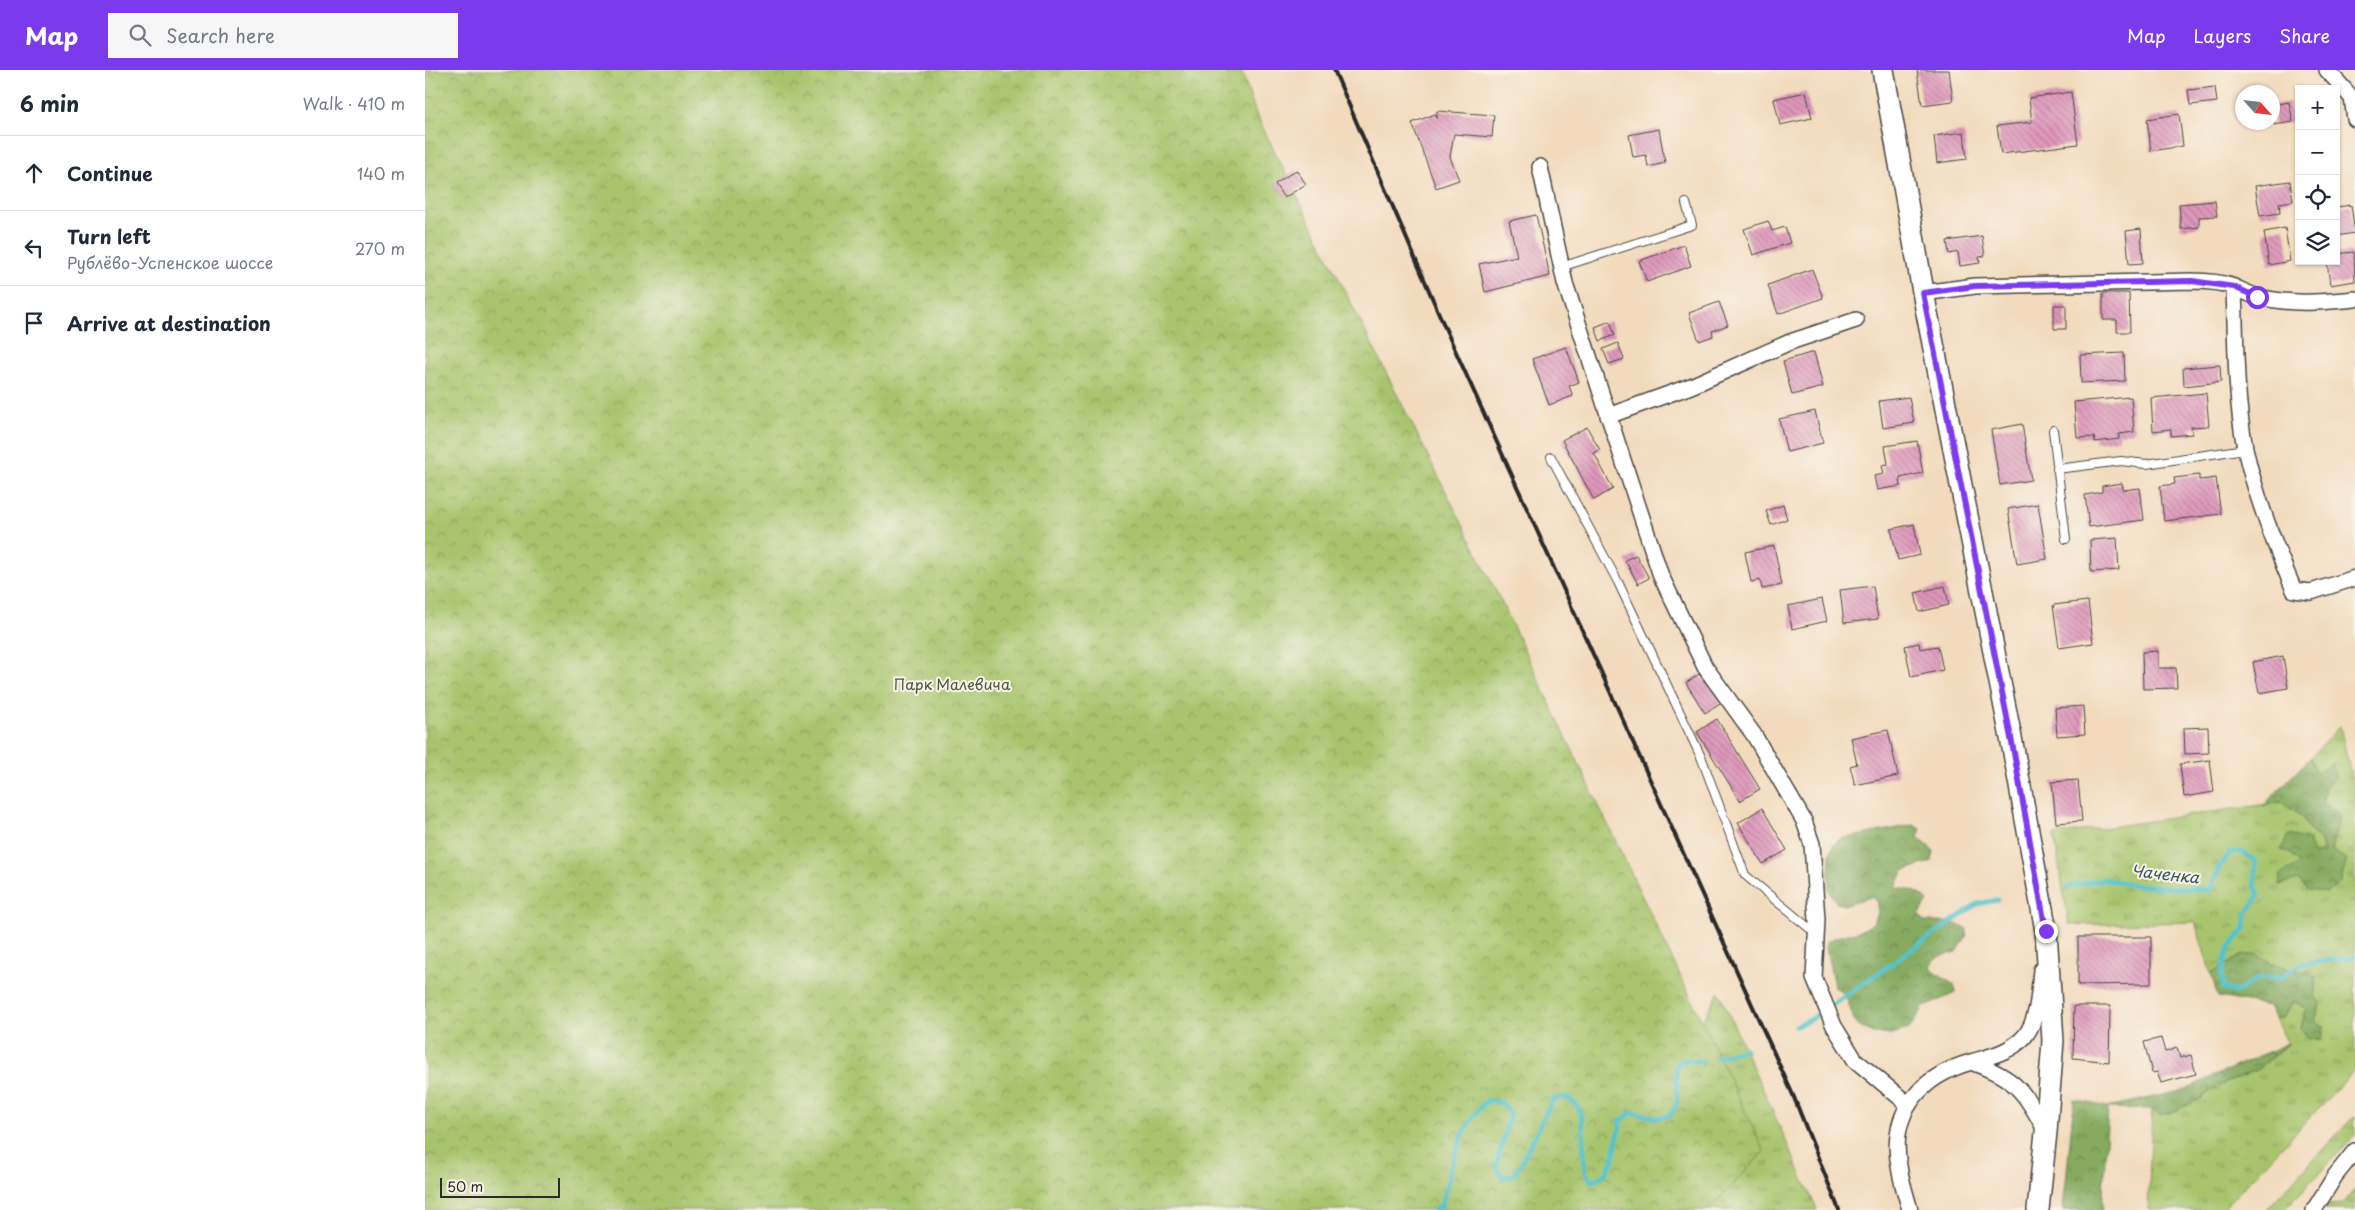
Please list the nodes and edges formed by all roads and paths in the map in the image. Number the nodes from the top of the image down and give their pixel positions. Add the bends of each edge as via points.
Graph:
1 (1883, 70) edge
2 (2327, 70) edge
3 (2354, 98) edge
4 (2355, 119) edge
5 (1540, 167) dead end
6 (1686, 203) dead end
7 (1561, 267) junction
8 (2234, 287) junction
9 (1923, 293) junction
10 (2355, 299) edge
11 (1856, 320) dead end
12 (1608, 416) junction
13 (2053, 430) dead end
14 (2245, 449) junction
15 (1551, 457) dead end
16 (2057, 469) junction
17 (2065, 539) dead end
18 (2355, 578) edge
19 (2046, 931) junction
20 (1815, 933) junction
21 (1971, 1062) junction
22 (1909, 1106) junction
23 (2047, 1132) junction
24 (2355, 1151) edge
25 (2041, 1182) junction
26 (2313, 1209) edge
27 (1910, 1210) edge
28 (2038, 1210) edge
29 (2044, 1210) edge

1 - 9 main road
2 - 3 street
3 - 4 street
5 - 7 street
6 - 7 lane via 1692,225
7 - 12 street
8 - 9 street via 2192,281 1975,286
8 - 10 street via 2257,297 2298,303
8 - 14 street via 2238,400
9 - 19 main road
11 - 12 street via 1790,342 1691,386
12 - 20 street via 1661,576 1694,646 1705,668 1755,735 1803,821 1812,844 1815,867
13 - 16 lane
14 - 16 lane via 2146,464 2121,461
14 - 18 street via 2281,562 2294,590 2311,592
15 - 20 lane via 1618,582 1702,759 1745,875
16 - 17 lane
19 - 21 street via 2037,1004 2026,1034 2007,1050
19 - 23 main road via 2053,1040
20 - 22 street via 1814,978 1834,1026 1855,1060
21 - 22 street via 1933,1077 1919,1089
21 - 23 street via 2002,1074 2015,1084 2028,1098
22 - 27 street via 1899,1132 1898,1164
23 - 25 main road
24 - 26 street
25 - 28 main road
25 - 29 street

